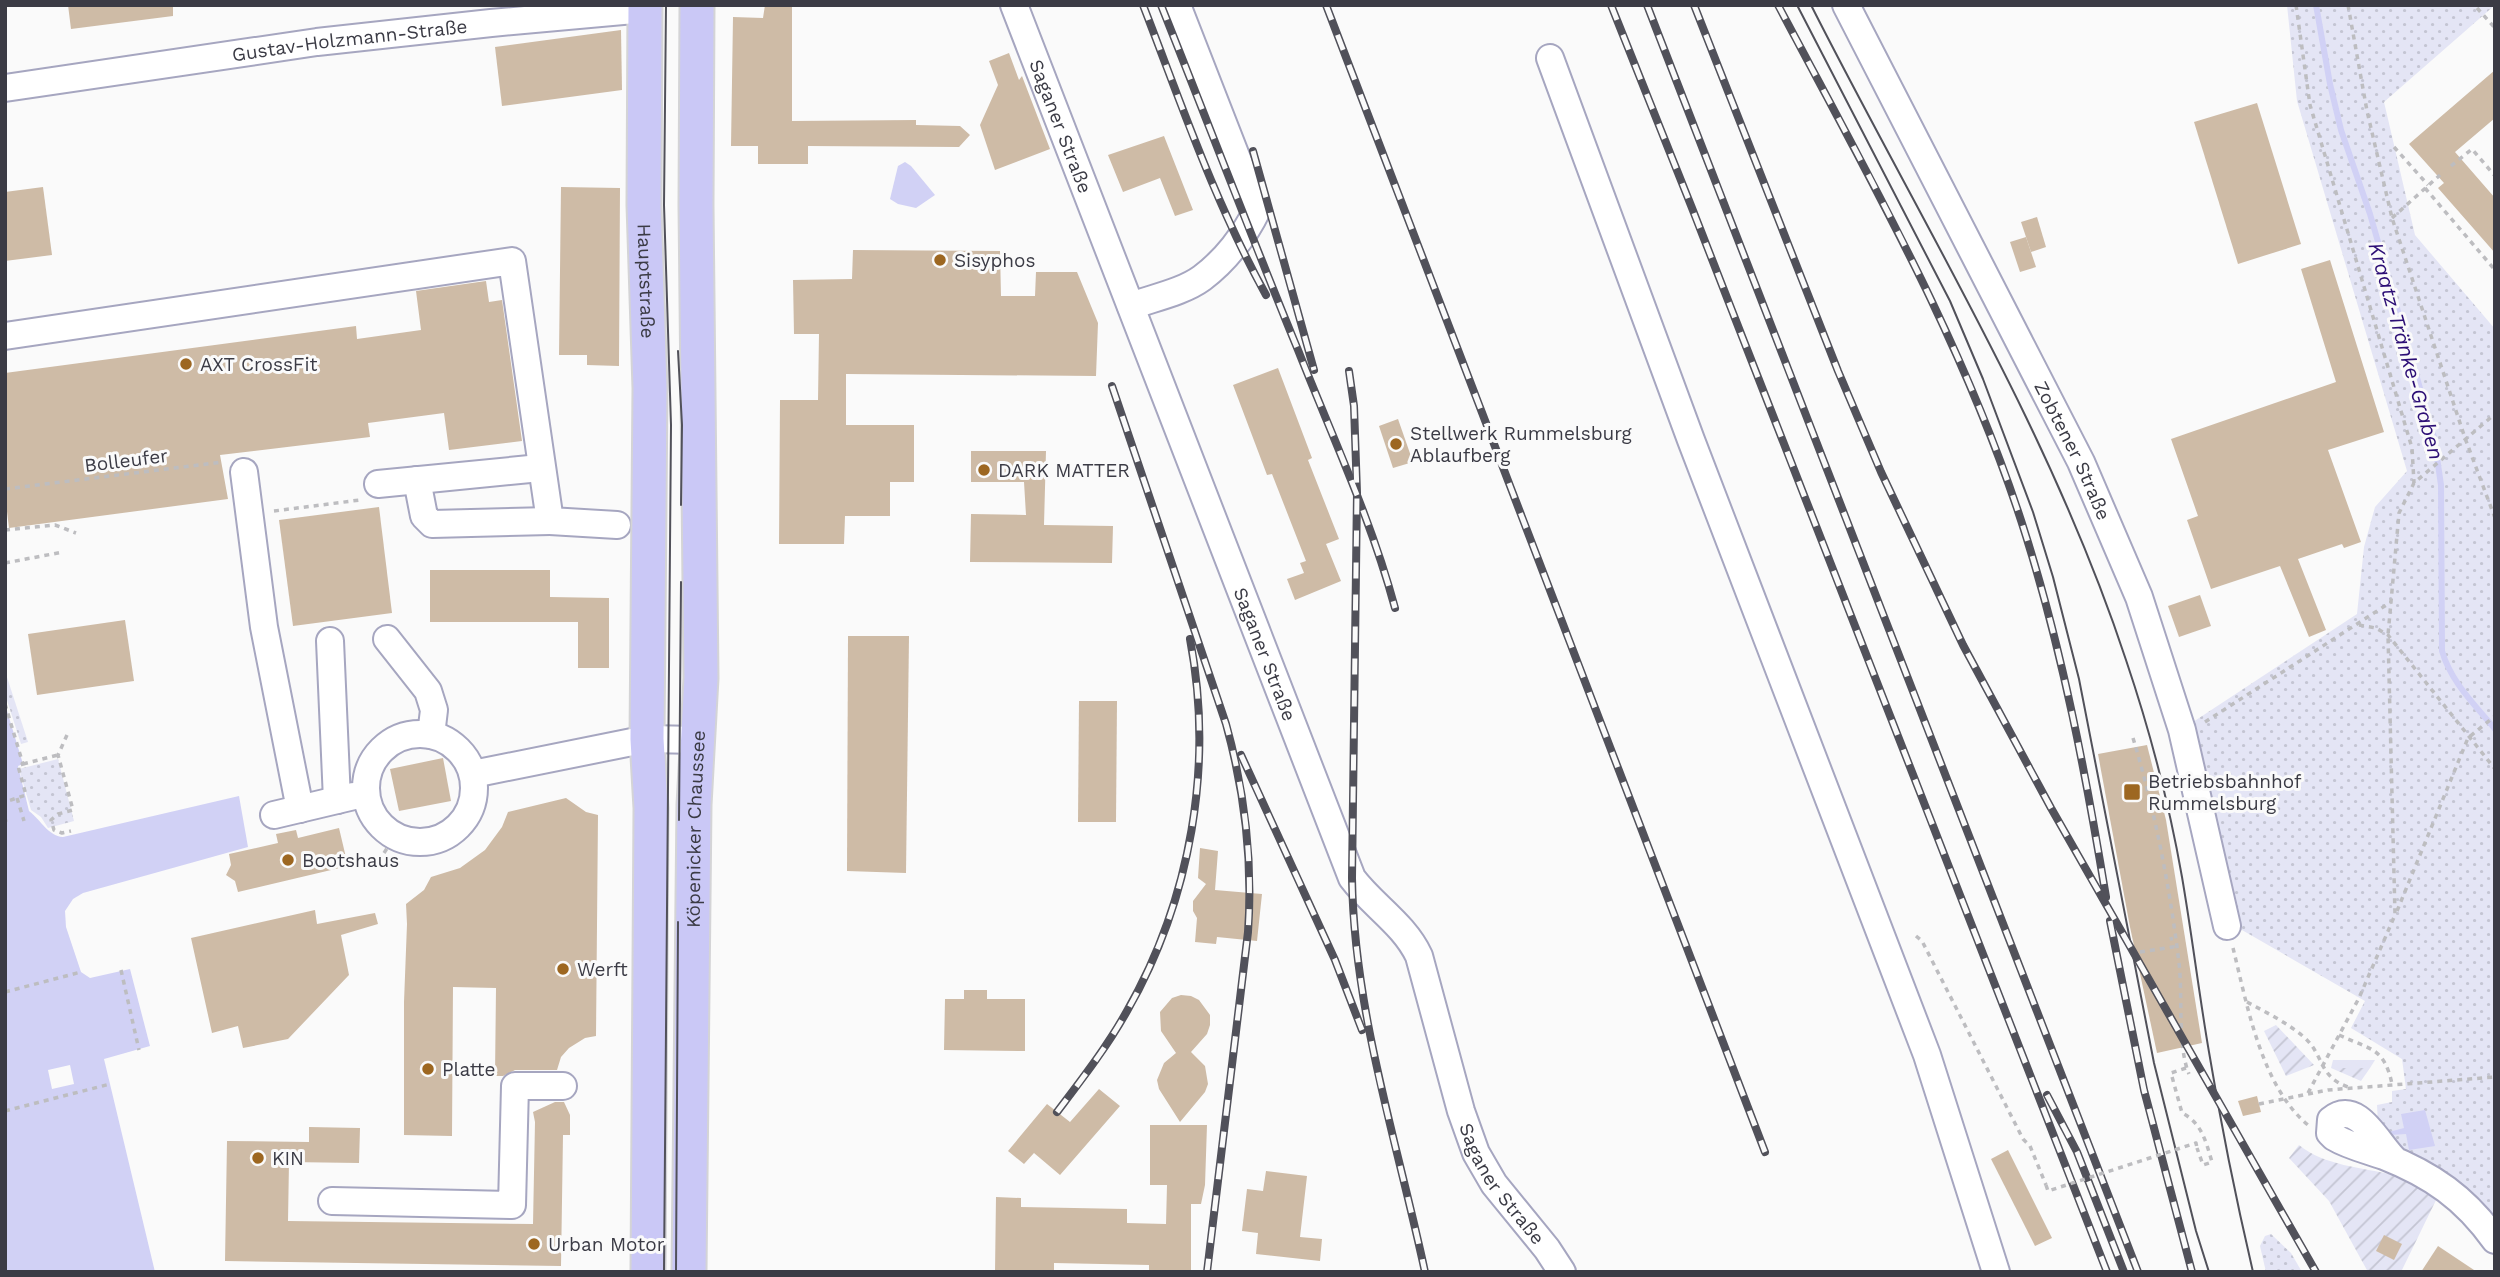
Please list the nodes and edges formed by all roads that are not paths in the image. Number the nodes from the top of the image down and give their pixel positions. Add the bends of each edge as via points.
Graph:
1 (696, 5) edge
2 (1014, 5) edge
3 (1177, 5) edge
4 (1846, 5) edge
5 (645, 7) edge
6 (1550, 58) dead end
7 (5, 88) edge
8 (1131, 306) junction
9 (5, 336) edge
10 (540, 468) junction
11 (244, 472) road end
12 (417, 480) junction
13 (372, 491) road end
14 (550, 522) junction
15 (617, 524) dead end
16 (387, 639) dead end
17 (330, 641) dead end
18 (431, 734) junction
19 (647, 739) junction
20 (698, 740) junction
21 (473, 774) junction
22 (366, 794) junction
23 (337, 800) junction
24 (300, 809) junction
25 (274, 815) dead end
26 (2227, 926) road end
27 (563, 1086) dead end
28 (2341, 1141) dead end
29 (332, 1200) dead end
30 (2495, 1240) edge
31 (648, 1272) edge
32 (689, 1272) edge
33 (1562, 1272) edge
34 (1996, 1272) edge

1 - 5 main road, Gustav-Holzmann-Straße
1 - 20 main road, Köpenicker Chaussee
2 - 8 street, Saganer Straße
3 - 8 street via 1257,210 1238,241 1201,279
4 - 26 street, Zobtener Straße via 2081,462 2139,597 2182,730
5 - 7 street, Gustav-Holzmann-Straße via 317,43
5 - 19 main road, Hauptstraße via 650,388
6 - 34 street via 1927,1055
8 - 33 street, Saganer Straße via 1352,878 1412,941 1476,1153 1494,1184
9 - 10 street via 512,261
10 - 12 street
10 - 14 street
11 - 24 street via 264,627
12 - 13 street
12 - 14 street via 424,516 432,524
14 - 15 street
16 - 18 street via 428,691 434,710
17 - 23 street
18 - 21 street via 458,748
18 - 22 street via 398,738 383,748 367,777
19 - 20 street
19 - 21 street
19 - 31 main road via 651,808
20 - 32 main road, Köpenicker Chaussee
21 - 22 street via 471,810 447,836 430,842 390,845
22 - 23 street
23 - 24 street
24 - 25 street
27 - 29 street via 515,1086 512,1205
28 - 30 street via 2435,1181 2464,1202

